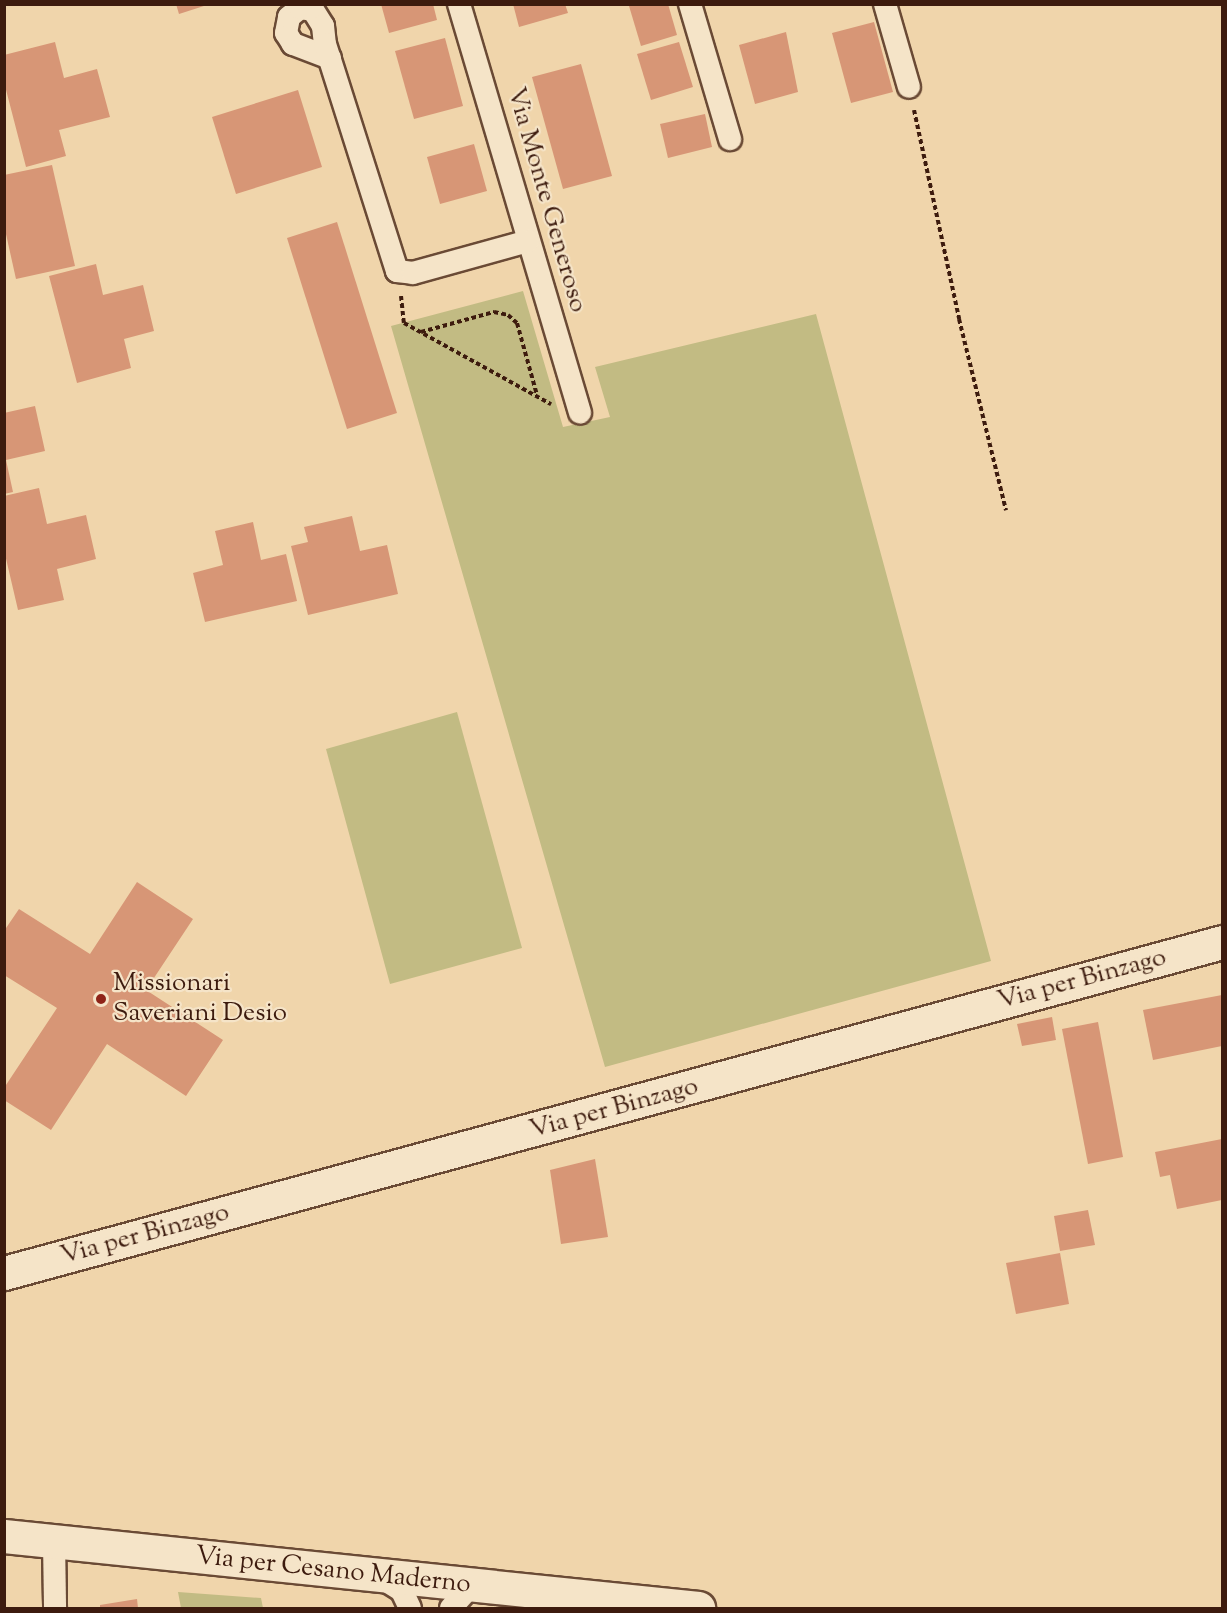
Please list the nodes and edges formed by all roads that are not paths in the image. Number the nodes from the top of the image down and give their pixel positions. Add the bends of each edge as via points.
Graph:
1 (459, 4) edge
2 (690, 4) edge
3 (885, 4) edge
4 (330, 58) dead end
5 (909, 87) road end
6 (730, 139) dead end
7 (528, 242) junction
8 (578, 408) road end
9 (1222, 942) edge
10 (4, 1272) edge
11 (4, 1536) edge
12 (54, 1541) junction
13 (380, 1577) junction
14 (461, 1597) edge
15 (55, 1608) edge
16 (410, 1608) edge
17 (698, 1608) edge

1 - 7 street, Via Monte Generoso
2 - 6 street
3 - 5 street
4 - 7 street via 397,271 412,273
7 - 8 street, Via Monte Generoso
9 - 10 main road, Via per Binzago
11 - 12 main road, Via per Cesano Maderno
12 - 13 main road, Via per Cesano Maderno
12 - 15 street
13 - 14 main road, Via per Cesano Maderno
13 - 16 street via 402,1591
14 - 17 main road, Via per Cesano Maderno

